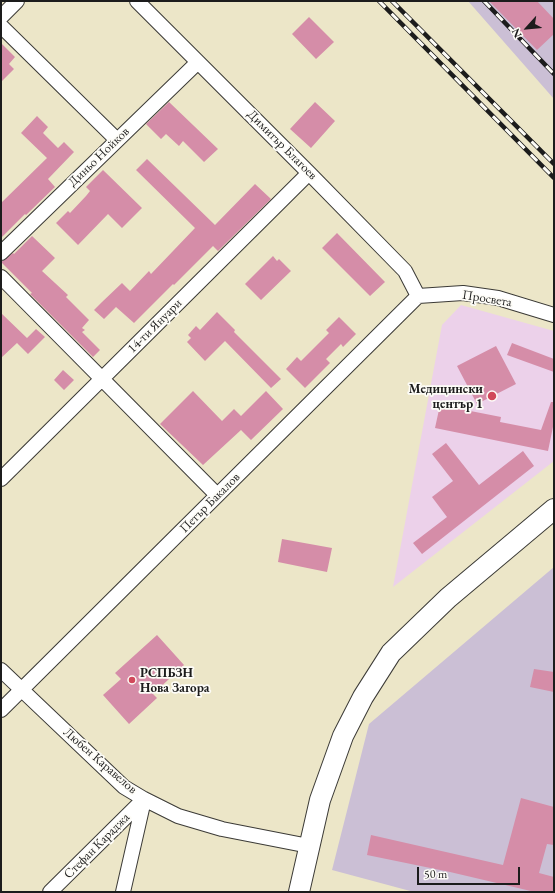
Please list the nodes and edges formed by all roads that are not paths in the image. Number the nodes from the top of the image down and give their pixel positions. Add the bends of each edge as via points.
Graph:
1 (17, 1) edge
2 (137, 1) edge
3 (1, 17) edge
4 (1, 26) edge
5 (198, 62) junction
6 (117, 140) junction
7 (309, 173) junction
8 (1, 253) edge
9 (1, 277) edge
10 (418, 296) junction
11 (554, 315) edge
12 (102, 379) junction
13 (1, 479) edge
14 (217, 495) junction
15 (548, 514) edge
16 (1, 670) edge
17 (21, 690) junction
18 (1, 710) edge
19 (144, 799) junction
20 (309, 846) junction
21 (50, 892) edge
22 (122, 892) edge
23 (299, 892) edge

1 - 3 street
2 - 5 street, Димитър Благоев
4 - 6 street
5 - 6 street, Диньо Нойков
5 - 7 street, Димитър Благоев
6 - 8 street, Диньо Нойков
7 - 10 street, Димитър Благоев via 405,271
7 - 12 street, 14-ти Януари
9 - 12 street
10 - 11 street, Просвета via 463,293 498,298
10 - 14 street, Петър Бакалов
12 - 13 street, 14-ти Януари
12 - 14 street
14 - 17 street, Петър Бакалов
15 - 20 main road via 448,598 391,653 362,697 342,736 320,800
16 - 17 street, Любен Каравелов
17 - 18 street, Петър Бакалов
17 - 19 street, Любен Каравелов via 124,786
19 - 20 street, Любен Каравелов via 178,816 215,827
19 - 21 street, Стефан Караджа
19 - 22 street
20 - 23 main road

